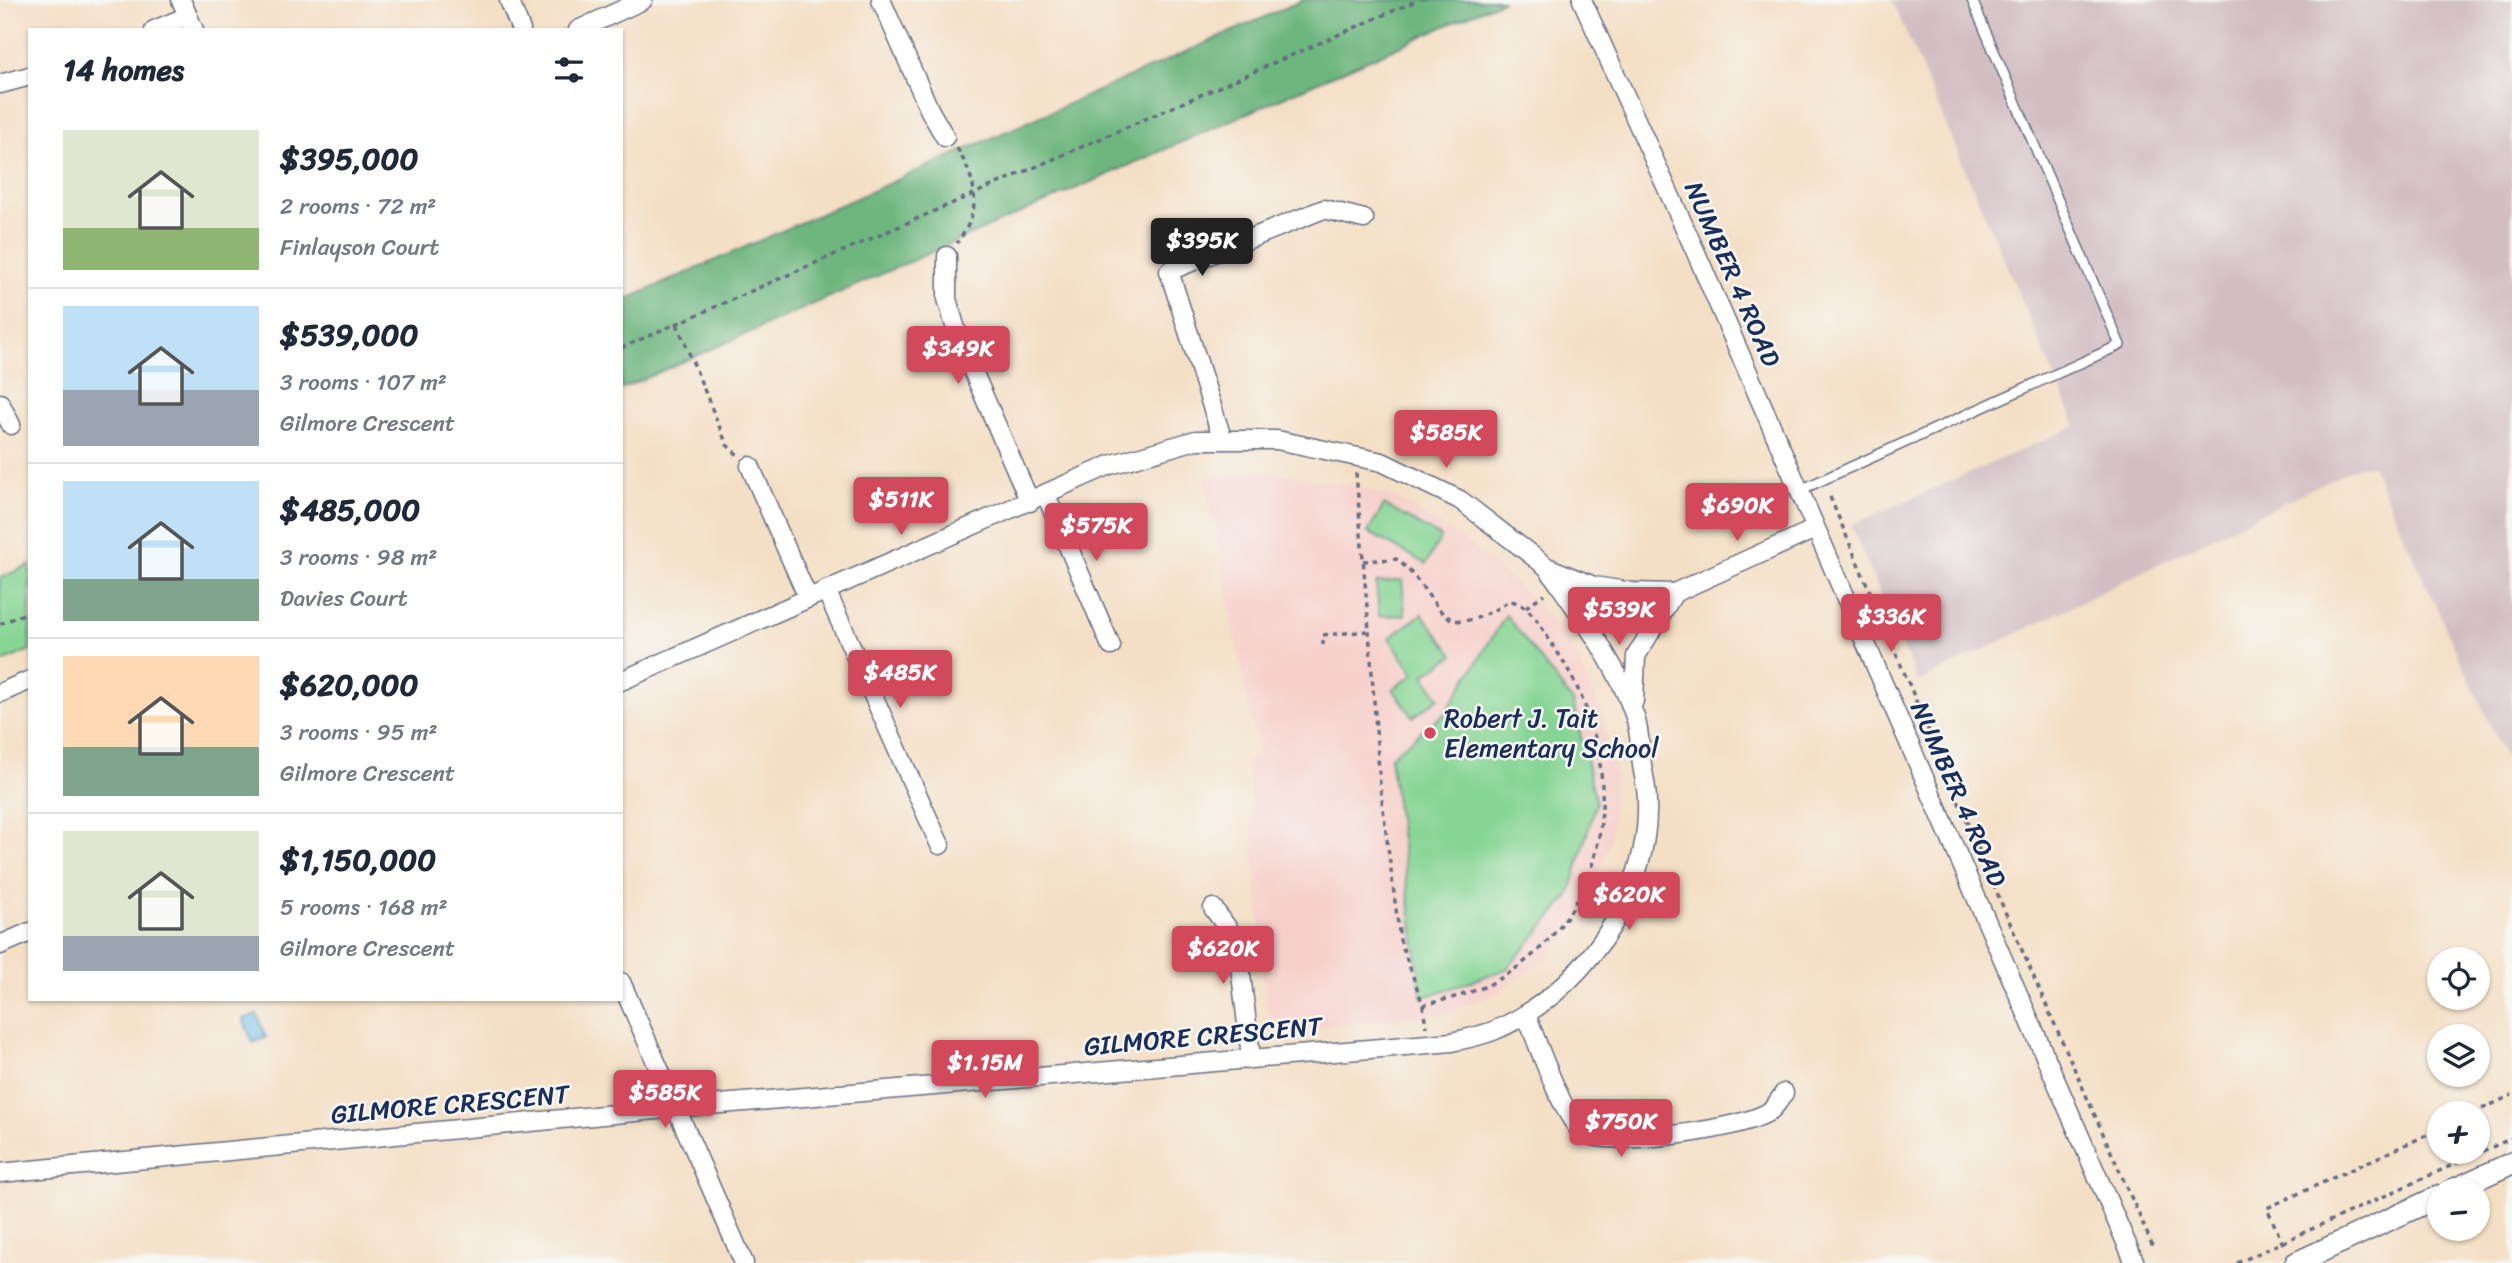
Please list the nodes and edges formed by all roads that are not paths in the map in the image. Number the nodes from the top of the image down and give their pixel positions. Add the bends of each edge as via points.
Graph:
1 (509, 0) edge
2 (643, 0) edge
3 (881, 0) edge
4 (1582, 0) edge
5 (1972, 0) edge
6 (188, 15) edge
7 (159, 28) edge
8 (520, 28) edge
9 (582, 28) edge
10 (28, 77) edge
11 (0, 84) edge
12 (945, 137) road end
13 (1364, 219) dead end
14 (947, 256) road end
15 (0, 403) edge
16 (11, 425) dead end
17 (1222, 438) junction
18 (750, 466) road end
19 (1798, 491) junction
20 (1038, 498) junction
21 (1815, 529) junction
22 (1547, 567) junction
23 (826, 590) junction
24 (1674, 593) junction
25 (808, 598) junction
26 (1111, 646) dead end
27 (623, 680) edge
28 (28, 681) edge
29 (0, 693) edge
30 (1636, 720) junction
31 (940, 845) dead end
32 (1213, 908) dead end
33 (28, 933) edge
34 (0, 946) edge
35 (623, 987) edge
36 (1526, 1014) junction
37 (1251, 1057) junction
38 (1784, 1093) dead end
39 (677, 1109) junction
40 (2512, 1163) edge
41 (0, 1173) edge
42 (2479, 1178) edge
43 (2427, 1201) edge
44 (2291, 1258) edge
45 (744, 1263) edge
46 (2135, 1263) edge

1 - 8 street
2 - 9 street
3 - 12 street
4 - 19 street, NUMBER 4 ROAD
5 - 19 lane via 2120,345
6 - 7 street
10 - 11 street
13 - 17 street via 1324,209 1169,271
14 - 20 street via 947,299 958,339
15 - 16 street
17 - 20 street via 1173,444 1110,465
17 - 22 street via 1277,440 1382,462 1460,500
18 - 25 street
19 - 21 street, NUMBER 4 ROAD
20 - 23 street
20 - 26 street
21 - 24 street
21 - 46 street, NUMBER 4 ROAD
22 - 24 street via 1594,586
22 - 30 street, GILMORE CRESCENT via 1618,675
23 - 25 street
23 - 31 street
24 - 30 street, GILMORE CRESCENT via 1636,656
25 - 27 street
28 - 29 street
30 - 36 street, GILMORE CRESCENT via 1647,803 1641,856 1630,887 1602,941 1579,970
32 - 37 street via 1237,941
33 - 34 street
35 - 39 street
36 - 37 street, GILMORE CRESCENT via 1492,1031 1452,1042
36 - 38 street via 1569,1117 1583,1133 1602,1139 1628,1140 1743,1123 1771,1110
37 - 39 street, GILMORE CRESCENT
39 - 41 street, GILMORE CRESCENT
39 - 45 street
40 - 42 street
43 - 44 street

